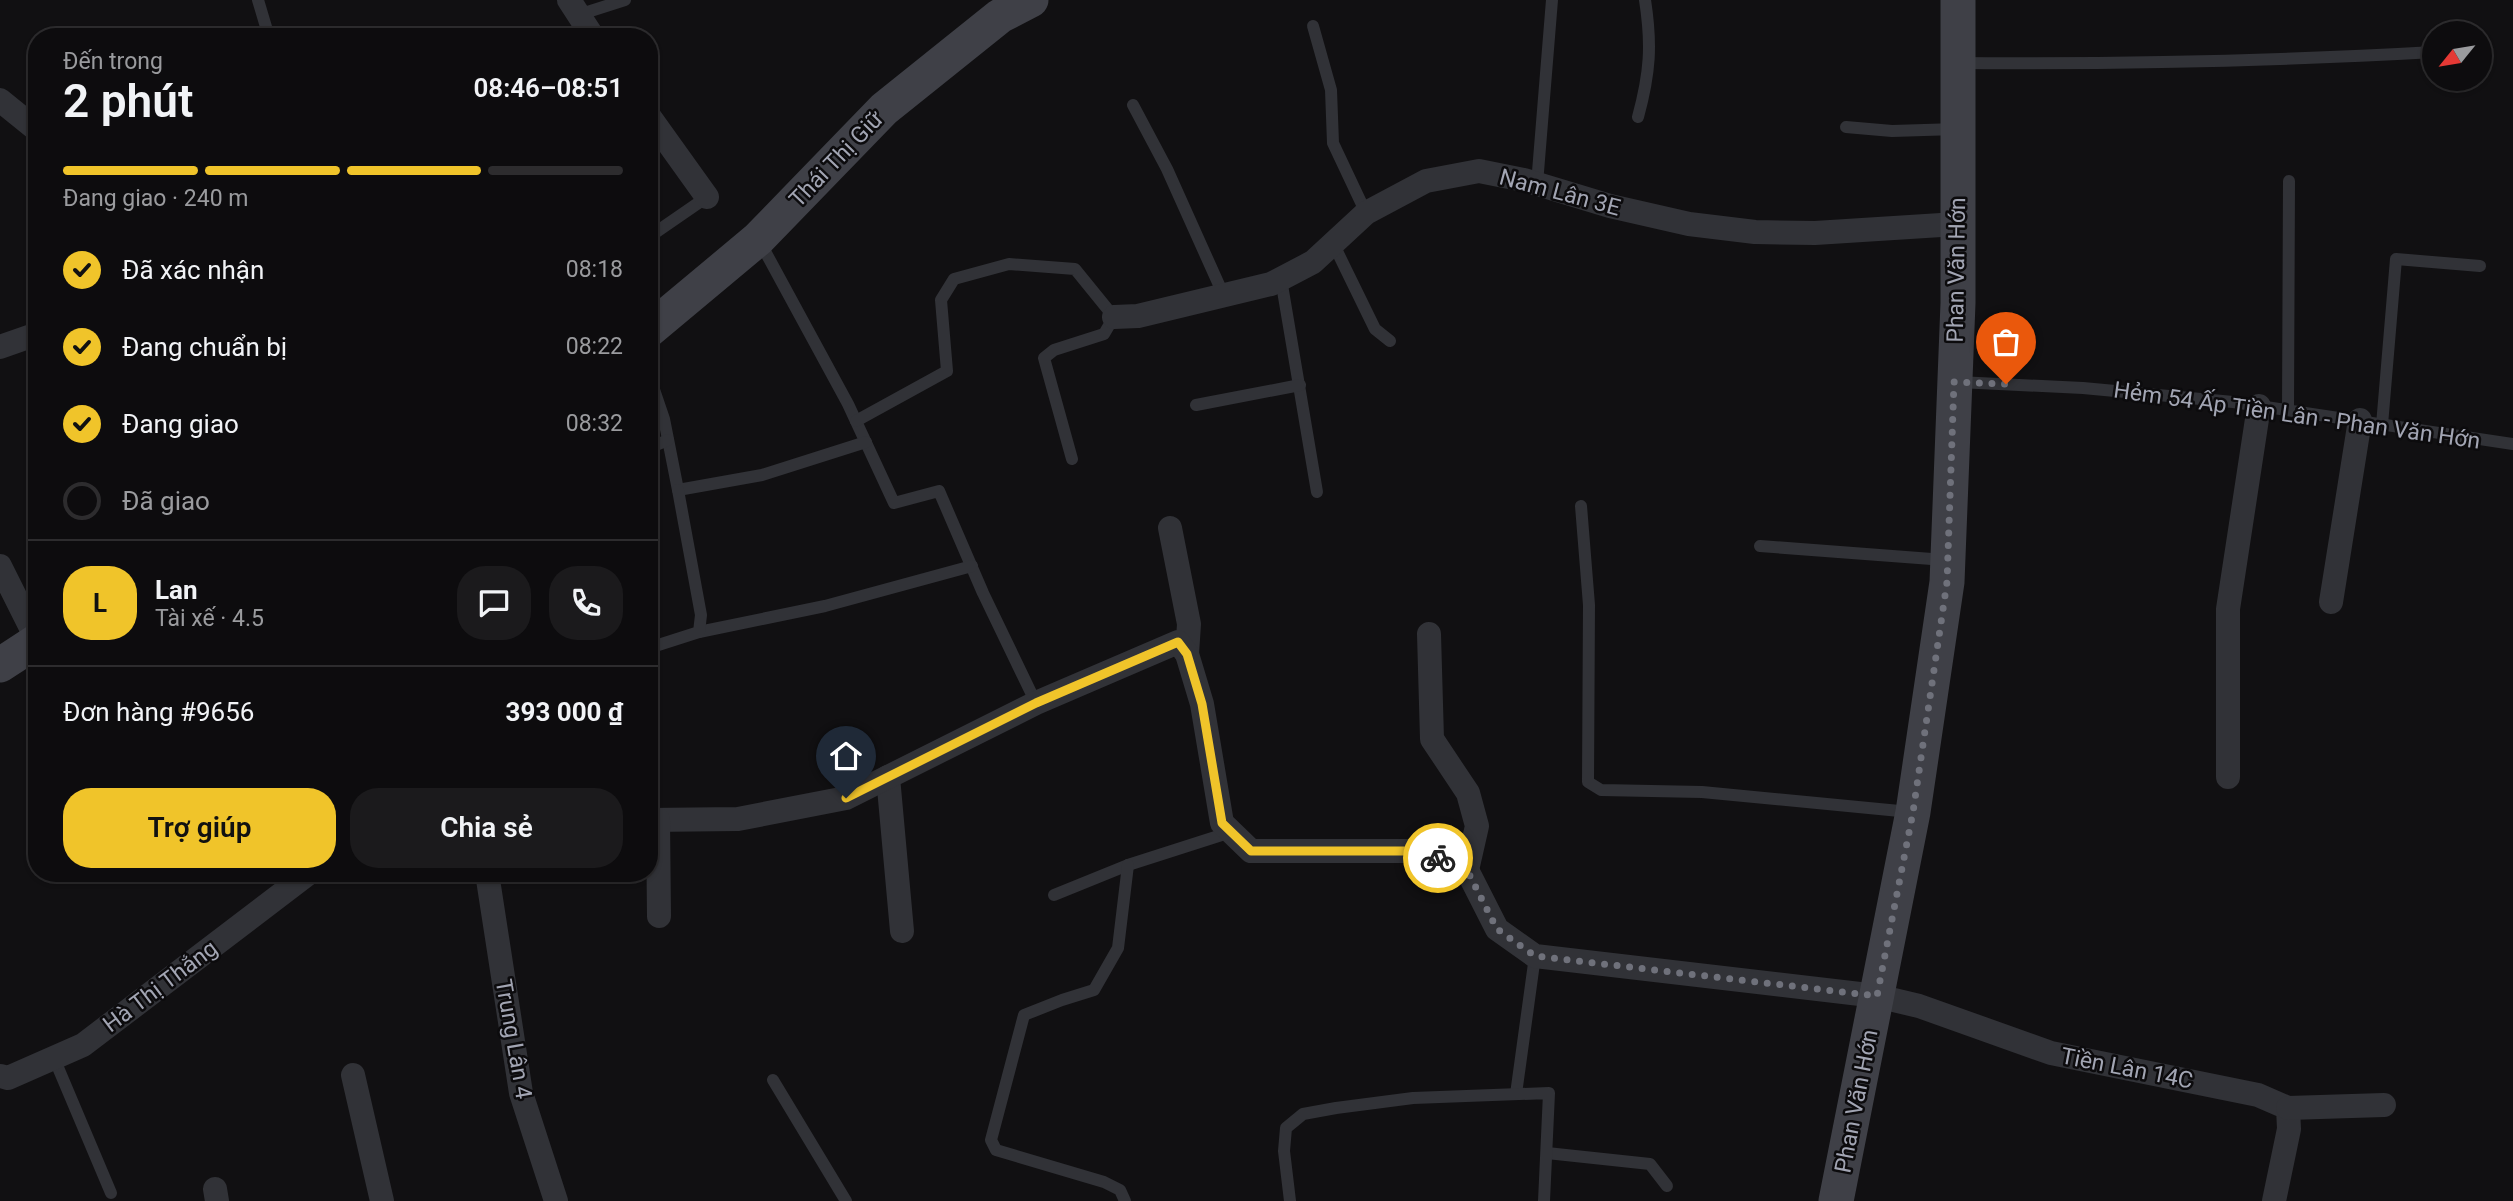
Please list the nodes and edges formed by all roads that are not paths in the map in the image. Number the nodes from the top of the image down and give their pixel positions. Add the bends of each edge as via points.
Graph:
1 (258, 0) edge
2 (625, 0) edge
3 (1031, 0) edge
4 (1552, 0) edge
5 (1645, 0) edge
6 (1958, 0) edge
7 (573, 8) edge
8 (1313, 26) dead end
9 (266, 28) edge
10 (587, 28) edge
11 (2422, 53) edge
12 (1957, 63) junction
13 (0, 100) edge
14 (1133, 105) dead end
15 (1638, 117) dead end
16 (28, 123) edge
17 (1846, 127) dead end
18 (658, 129) edge
19 (1957, 129) junction
20 (2288, 181) dead end
21 (1537, 184) junction
22 (707, 197) joint
23 (1366, 213) junction
24 (1958, 224) junction
25 (658, 231) edge
26 (758, 239) junction
27 (1333, 243) junction
28 (2480, 265) dead end
29 (1281, 279) junction
30 (1224, 296) junction
31 (1114, 317) junction
32 (658, 322) edge
33 (28, 337) edge
34 (1390, 341) dead end
35 (0, 347) edge
36 (1954, 382) junction
37 (1300, 385) junction
38 (1196, 405) dead end
39 (658, 406) edge
40 (2259, 406) junction
41 (2288, 410) junction
42 (856, 421) junction
43 (2371, 422) junction
44 (668, 440) junction
45 (866, 442) junction
46 (658, 444) edge
47 (2513, 444) edge
48 (1072, 459) dead end
49 (678, 490) junction
50 (1317, 492) dead end
51 (1581, 506) dead end
52 (1170, 528) dead end
53 (1760, 546) dead end
54 (1948, 561) junction
55 (0, 566) edge
56 (972, 566) junction
57 (2331, 602) dead end
58 (28, 623) edge
59 (699, 632) junction
60 (1429, 634) dead end
61 (658, 645) edge
62 (28, 647) edge
63 (1187, 654) junction
64 (0, 665) edge
65 (1036, 703) junction
66 (888, 777) junction
67 (2228, 777) dead end
68 (1913, 812) junction
69 (658, 820) edge
70 (1231, 832) junction
71 (1128, 865) junction
72 (1467, 870) junction
73 (297, 882) edge
74 (488, 882) edge
75 (657, 882) edge
76 (1054, 895) dead end
77 (659, 916) dead end
78 (902, 931) dead end
79 (1535, 956) junction
80 (1877, 996) junction
81 (54, 1058) junction
82 (353, 1075) dead end
83 (0, 1076) edge
84 (773, 1080) dead end
85 (1516, 1094) junction
86 (2385, 1105) dead end
87 (2288, 1108) junction
88 (1548, 1153) junction
89 (1667, 1186) dead end
90 (111, 1193) dead end
91 (383, 1201) edge
92 (556, 1201) edge
93 (846, 1201) edge
94 (1125, 1201) edge
95 (1290, 1201) edge
96 (1544, 1201) edge
97 (1836, 1201) edge
98 (2274, 1201) edge

1 - 9 lane
2 - 7 lane
3 - 26 main road, Thái Thị Giữ via 1000,16 884,109
4 - 21 lane
5 - 15 lane via 1651,38 1647,84
6 - 12 main road, Phan Văn Hớn
7 - 10 street
8 - 23 lane via 1331,90 1333,142
11 - 12 lane via 2267,61
12 - 19 main road, Phan Văn Hớn
13 - 16 street
14 - 30 lane
17 - 19 lane
18 - 22 street
19 - 24 main road, Phan Văn Hớn
20 - 41 lane
21 - 23 street, Nam Lân 3E via 1479,171 1426,181
21 - 24 street, Nam Lân 3E via 1689,224 1755,232
22 - 25 lane
23 - 27 street, Nam Lân 3E
24 - 36 main road, Phan Văn Hớn
26 - 32 main road, Thái Thị Giữ
26 - 42 lane
27 - 29 street, Nam Lân 3E via 1313,262
27 - 34 lane via 1375,330
28 - 43 lane via 2396,259
29 - 30 street, Nam Lân 3E
29 - 37 lane
30 - 31 street, Nam Lân 3E via 1138,316
31 - 42 lane via 1075,269 1009,264 954,279 941,300 947,371
31 - 48 lane via 1104,334 1054,350 1044,358
33 - 35 street
36 - 40 lane, Hẻm 54 Ấp Tiền Lân - Phan Văn Hớn via 2083,387
36 - 54 main road, Phan Văn Hớn
37 - 38 lane
37 - 50 lane
39 - 44 lane
40 - 41 lane, Hẻm 54 Ấp Tiền Lân - Phan Văn Hớn
40 - 67 street via 2228,609
41 - 43 lane, Hẻm 54 Ấp Tiền Lân - Phan Văn Hớn
42 - 45 lane
43 - 47 lane, Hẻm 54 Ấp Tiền Lân - Phan Văn Hớn
43 - 57 street
44 - 46 lane
44 - 49 lane
45 - 49 lane via 762,475
45 - 56 lane via 894,503 939,491
49 - 59 lane via 701,615
51 - 68 lane via 1589,605 1588,782 1601,790 1702,792
52 - 63 street via 1189,624
53 - 54 lane
54 - 68 main road, Phan Văn Hớn
55 - 58 street
56 - 59 lane via 825,606
56 - 65 lane
59 - 61 lane
60 - 72 street via 1432,740 1468,793 1477,826
62 - 64 main road
63 - 65 street via 1178,642
63 - 70 street via 1202,704 1222,823
65 - 66 street
66 - 69 street via 846,798 737,819
66 - 78 street
68 - 80 main road, Phan Văn Hớn
70 - 71 lane
70 - 72 street via 1251,851 1420,851
71 - 76 lane
71 - 94 lane via 1118,948 1094,990 1024,1015 991,1140 996,1150 1104,1182 1120,1190
72 - 79 street via 1497,929
73 - 81 street, Hà Thị Thắng via 83,1045
74 - 92 street, Trung Lân 4 via 521,1093
75 - 77 street
79 - 80 street
79 - 85 lane
80 - 87 street, Tiền Lân 14C via 1919,1006 2051,1053 2258,1095
80 - 97 main road, Phan Văn Hớn
81 - 83 street, Hà Thị Thắng via 8,1078
81 - 90 lane
82 - 91 street
84 - 93 lane
85 - 88 lane via 1549,1093
85 - 95 lane via 1413,1098 1303,1114 1286,1128
86 - 87 street
87 - 98 street via 2289,1129
88 - 89 lane via 1650,1164
88 - 96 lane

